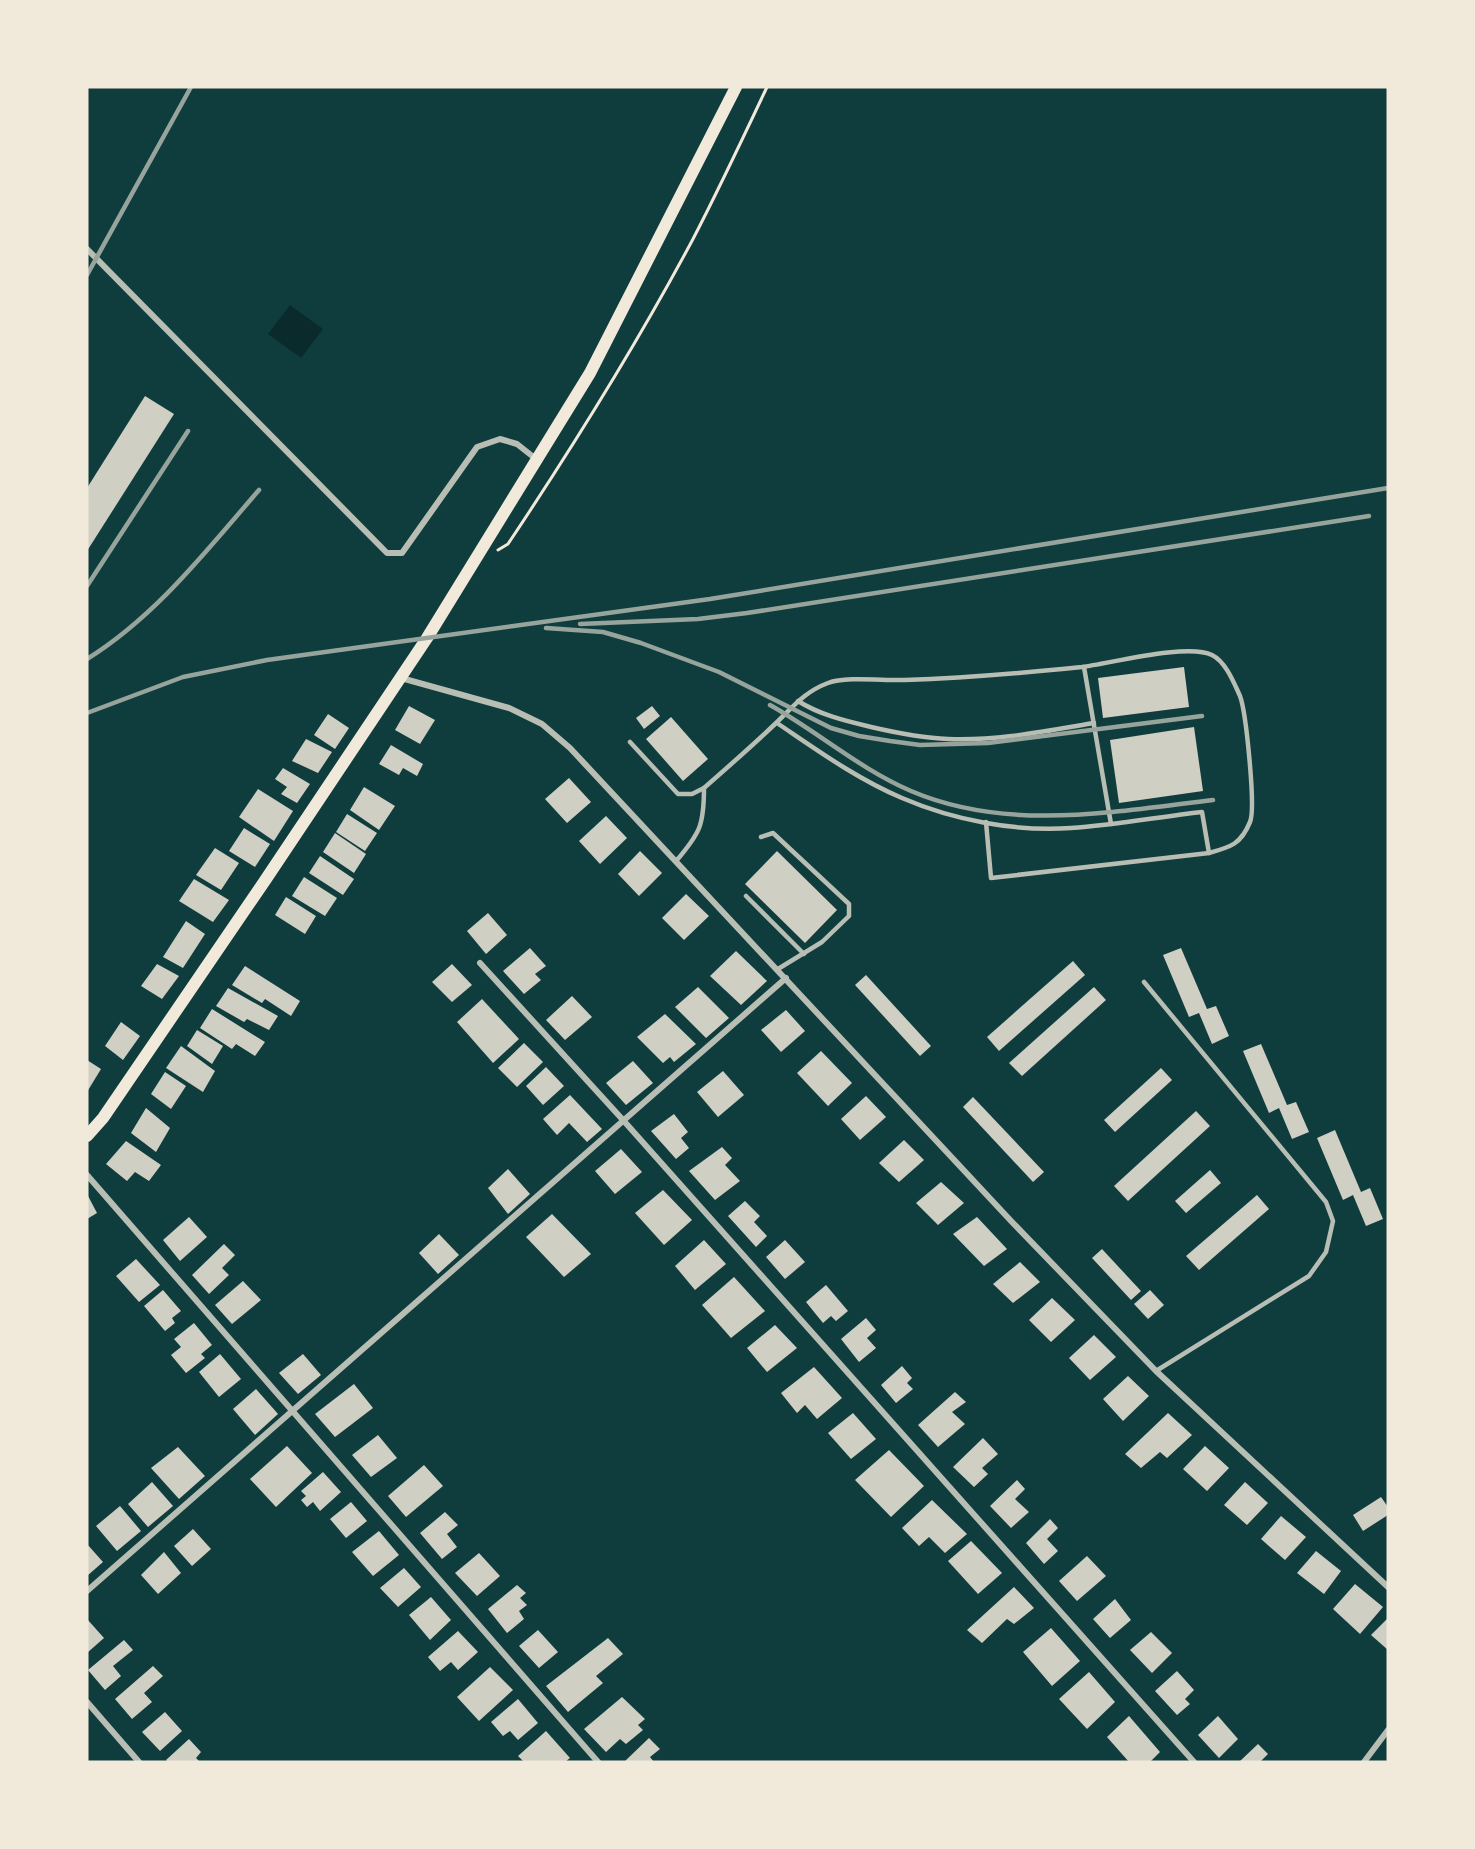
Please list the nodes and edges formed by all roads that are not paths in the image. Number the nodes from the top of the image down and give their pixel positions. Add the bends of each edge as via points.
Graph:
1 (736, 87) edge
2 (87, 249) edge
3 (537, 460) junction
4 (1084, 667) junction
5 (399, 678) junction
6 (798, 701) junction
7 (777, 723) junction
8 (1094, 723) junction
9 (630, 742) dead end
10 (704, 788) junction
11 (986, 822) junction
12 (1111, 824) junction
13 (761, 837) dead end
14 (1209, 853) junction
15 (677, 861) junction
16 (746, 896) dead end
17 (804, 954) junction
18 (480, 963) dead end
19 (778, 969) junction
20 (786, 978) junction
21 (1144, 982) dead end
22 (623, 1120) junction
23 (87, 1136) edge
24 (87, 1175) edge
25 (1156, 1371) junction
26 (292, 1410) junction
27 (1388, 1587) edge
28 (87, 1591) edge
29 (87, 1702) edge
30 (1388, 1730) edge
31 (139, 1762) edge
32 (598, 1762) edge
33 (1194, 1762) edge
34 (1364, 1762) edge

1 - 3 main road via 590,373
2 - 3 street via 387,553 402,553 477,447 500,439 517,444
3 - 5 main road
4 - 6 lane via 905,681 830,682
4 - 8 lane
4 - 14 lane via 1189,650 1212,655 1226,668 1241,698 1252,777 1252,819 1232,847
5 - 15 street via 492,702 542,724 570,748
5 - 23 main road via 103,1118
6 - 7 lane
6 - 8 lane via 847,721 909,736 948,739 1012,736
7 - 10 lane
7 - 11 lane via 850,772 901,798 942,813
8 - 12 lane
9 - 10 lane via 678,794 692,794
10 - 15 lane via 704,810 696,839
11 - 12 lane via 1069,828
11 - 14 lane via 991,878
12 - 14 lane via 1202,812
13 - 17 lane via 773,833 849,904 849,916
15 - 19 street
16 - 17 lane
17 - 19 lane
18 - 22 street
19 - 20 street
20 - 22 street
20 - 25 street
21 - 25 lane via 1326,1202 1333,1221 1326,1252 1309,1276
22 - 26 street
22 - 33 street
24 - 26 street
25 - 27 street
26 - 28 street
26 - 32 street
29 - 31 street
30 - 34 street

